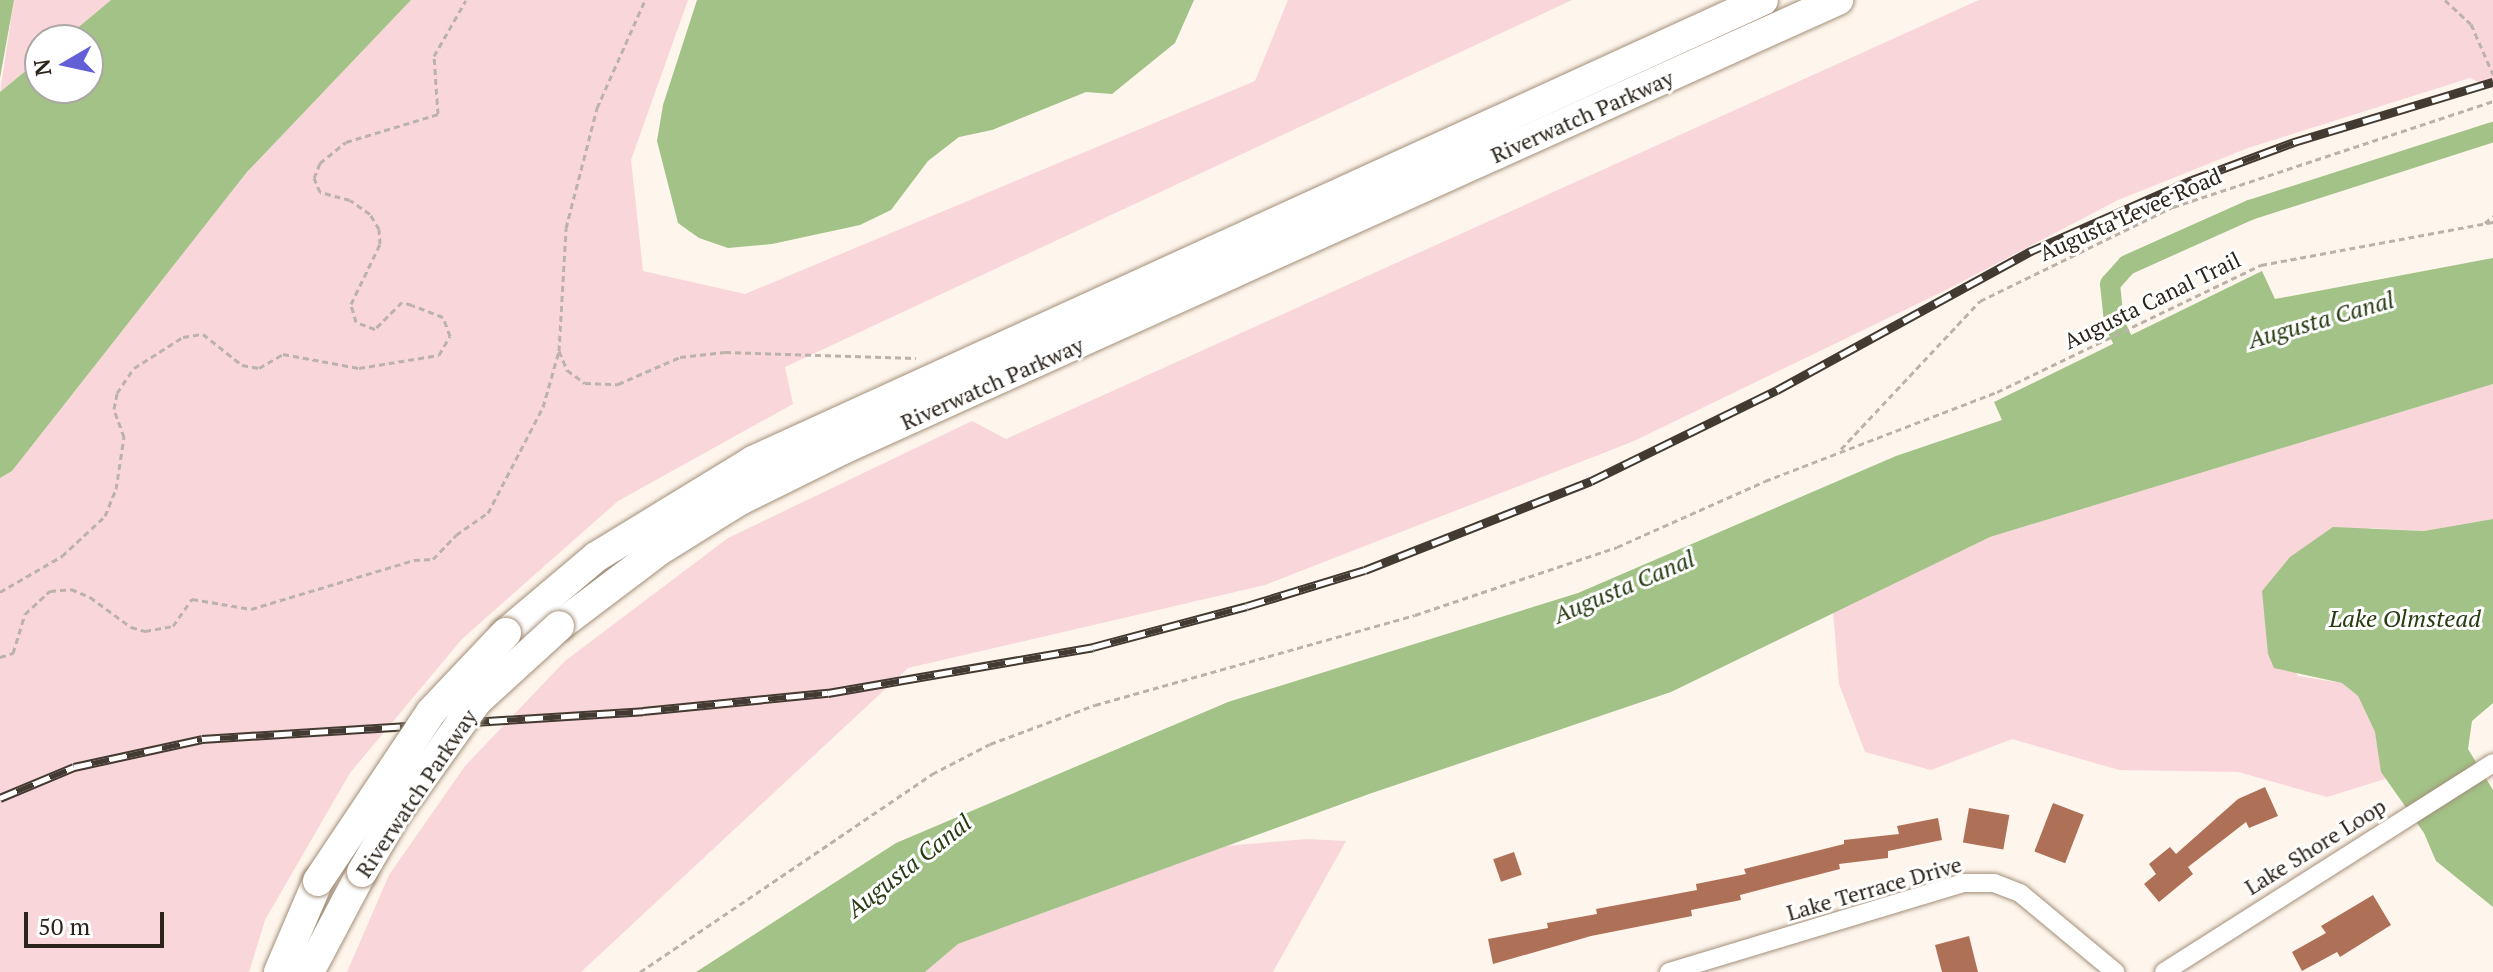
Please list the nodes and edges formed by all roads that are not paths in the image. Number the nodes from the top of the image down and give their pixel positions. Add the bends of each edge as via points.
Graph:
1 (1763, 0) edge
2 (1838, 0) edge
3 (2489, 765) edge
4 (279, 972) edge
5 (309, 972) edge
6 (1669, 972) edge
7 (2115, 972) edge
8 (2164, 972) edge

1 - 4 main road, Riverwatch Parkway, bridge via 753,461 596,557 506,633 431,712 318,881
2 - 5 main road, Riverwatch Parkway, bridge via 843,449 729,507 658,551 559,626 477,701 396,814
3 - 8 street, Lake Shore Loop
6 - 7 street, Lake Terrace Drive via 1964,883 1994,883 2020,893

